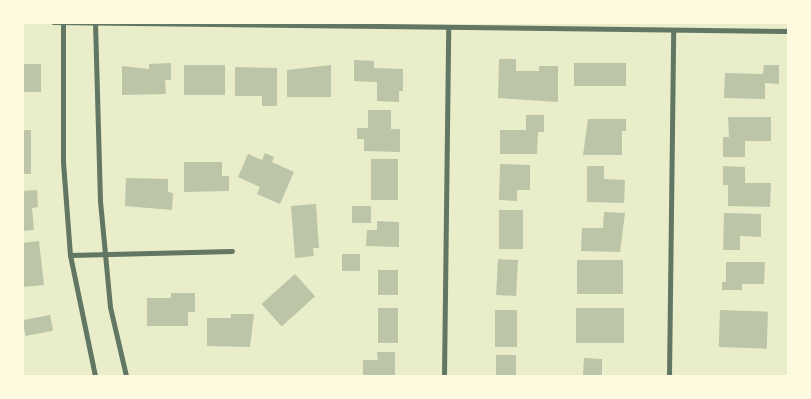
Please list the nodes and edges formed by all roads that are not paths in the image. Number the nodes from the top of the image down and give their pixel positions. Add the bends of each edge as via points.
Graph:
1 (53, 22) edge
2 (63, 23) edge
3 (95, 23) edge
4 (448, 27) junction
5 (673, 30) junction
6 (788, 31) edge
7 (232, 251) dead end
8 (105, 254) junction
9 (70, 255) junction
10 (95, 376) edge
11 (126, 376) edge
12 (444, 376) edge
13 (669, 376) edge

1 - 2 street
2 - 3 street
2 - 9 street via 63,162
3 - 4 street
3 - 8 street via 98,170
4 - 5 street
4 - 12 street
5 - 6 street
5 - 13 street
7 - 8 street
8 - 9 street
8 - 11 street via 110,307
9 - 10 street

